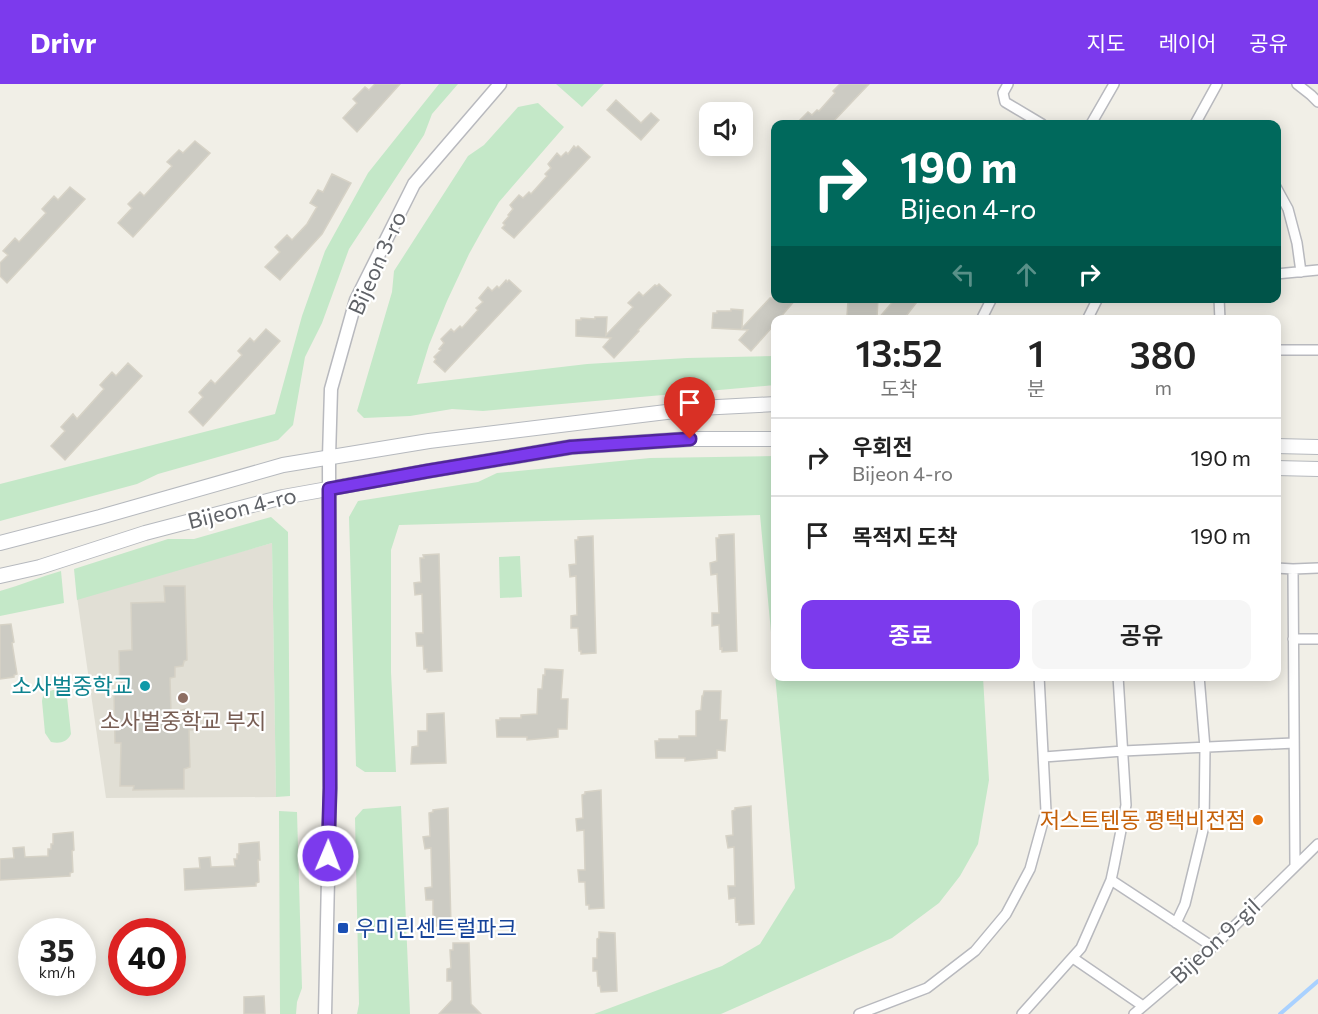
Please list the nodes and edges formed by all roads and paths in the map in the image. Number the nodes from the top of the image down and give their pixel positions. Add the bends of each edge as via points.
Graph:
1 (500, 84) edge
2 (1008, 84) edge
3 (1114, 84) edge
4 (1217, 84) edge
5 (1297, 84) edge
6 (1318, 102) edge
7 (1035, 120) edge
8 (1093, 120) edge
9 (1199, 120) edge
10 (1281, 196) edge
11 (1318, 270) edge
12 (1301, 272) junction
13 (1281, 274) edge
14 (1281, 350) edge
15 (1318, 350) edge
16 (771, 404) edge
17 (771, 439) edge
18 (1281, 446) edge
19 (1318, 447) edge
20 (329, 457) junction
21 (1281, 468) edge
22 (1318, 469) edge
23 (329, 489) junction
24 (0, 543) edge
25 (1281, 568) edge
26 (1318, 568) edge
27 (1293, 569) junction
28 (0, 576) edge
29 (1293, 639) junction
30 (1318, 639) edge
31 (1039, 681) edge
32 (1118, 681) edge
33 (1199, 681) edge
34 (1294, 743) junction
35 (1205, 748) junction
36 (1123, 751) junction
37 (1044, 757) junction
38 (1318, 844) edge
39 (1295, 866) junction
40 (1111, 880) junction
41 (1176, 923) junction
42 (1213, 947) junction
43 (1073, 958) junction
44 (889, 1003) junction
45 (1143, 1006) junction
46 (326, 1014) edge
47 (859, 1014) edge
48 (893, 1014) edge
49 (1022, 1014) edge
50 (1134, 1014) edge

1 - 20 street, Bijeon 3-ro via 414,184 356,300 331,389
2 - 7 street via 1003,93 1005,102
3 - 8 street
4 - 9 street
5 - 6 street
10 - 12 street via 1288,209
11 - 12 street
12 - 13 street
14 - 15 street
16 - 20 main road, Bijeon 4-ro via 699,408
17 - 23 main road, Bijeon 4-ro via 690,439 571,447
18 - 19 main road
20 - 23 street, Bijeon 3-ro
20 - 24 main road, Bijeon 4-ro via 283,465
21 - 22 main road
23 - 28 main road, Bijeon 4-ro via 144,532 40,567
23 - 46 street, Bijeon 3-ro
25 - 27 street
26 - 27 street
27 - 29 street
29 - 30 street
29 - 34 street
31 - 37 street
32 - 36 street
33 - 35 street, Bijeon 9-gil
34 - 35 street
34 - 39 street
35 - 36 street
35 - 41 street, Bijeon 9-gil via 1204,826 1185,904
36 - 37 street
36 - 40 street via 1126,805
37 - 44 street via 1046,811 1030,869 1006,914 975,951 927,988
38 - 39 street, Bijeon 9-gil
39 - 42 street, Bijeon 9-gil
40 - 41 street
40 - 43 street
41 - 42 street
42 - 45 street, Bijeon 9-gil
43 - 45 street
43 - 49 street
44 - 47 street
44 - 48 street
45 - 50 street, Bijeon 9-gil

